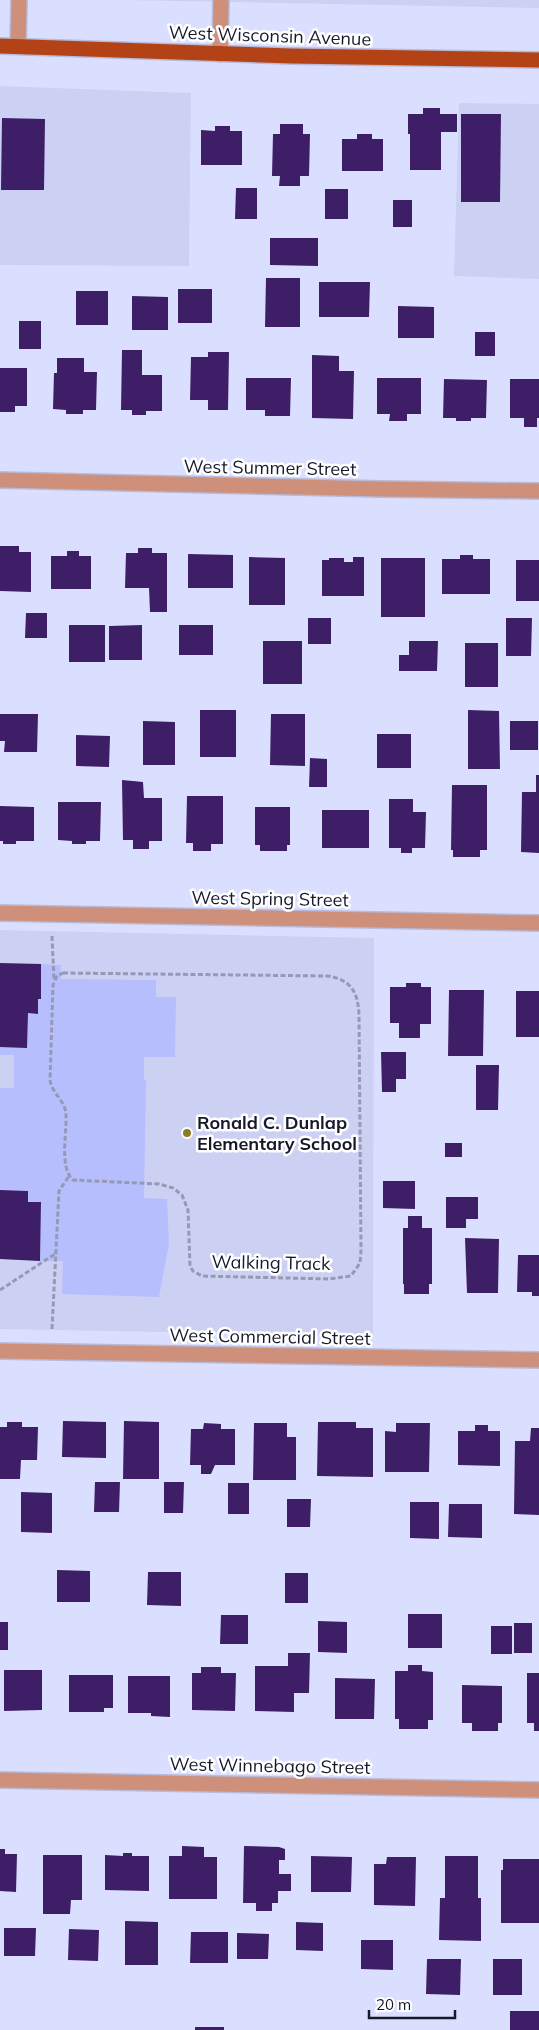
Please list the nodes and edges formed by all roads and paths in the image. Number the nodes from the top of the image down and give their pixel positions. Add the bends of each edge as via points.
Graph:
1 (20, 0) edge
2 (221, 0) edge
3 (0, 46) edge
4 (18, 46) junction
5 (220, 54) junction
6 (539, 60) edge
7 (0, 480) edge
8 (539, 491) edge
9 (0, 913) edge
10 (53, 914) junction
11 (539, 923) edge
12 (54, 980) junction
13 (70, 1176) junction
14 (55, 1254) junction
15 (0, 1290) edge
16 (0, 1351) edge
17 (51, 1352) junction
18 (539, 1360) edge
19 (0, 1780) edge
20 (539, 1790) edge

1 - 4 street
2 - 5 street
3 - 4 main road, West Wisconsin Avenue
4 - 5 main road, West Wisconsin Avenue
5 - 6 main road, West Wisconsin Avenue
7 - 8 street, West Summer Street
9 - 10 street, West Spring Street
10 - 11 street, West Spring Street
10 - 12 path
12 - 13 path via 50,1080 52,1090 65,1106 65,1167
12 - 13 path, Walking Track via 63,973 328,976 343,980 358,1000 359,1015 360,1263 346,1278 202,1276 190,1266 188,1210 182,1195 174,1188 159,1184 73,1180
13 - 14 path via 58,1191
14 - 15 path
14 - 17 path
16 - 17 street, West Commercial Street
17 - 18 street, West Commercial Street
19 - 20 street, West Winnebago Street

